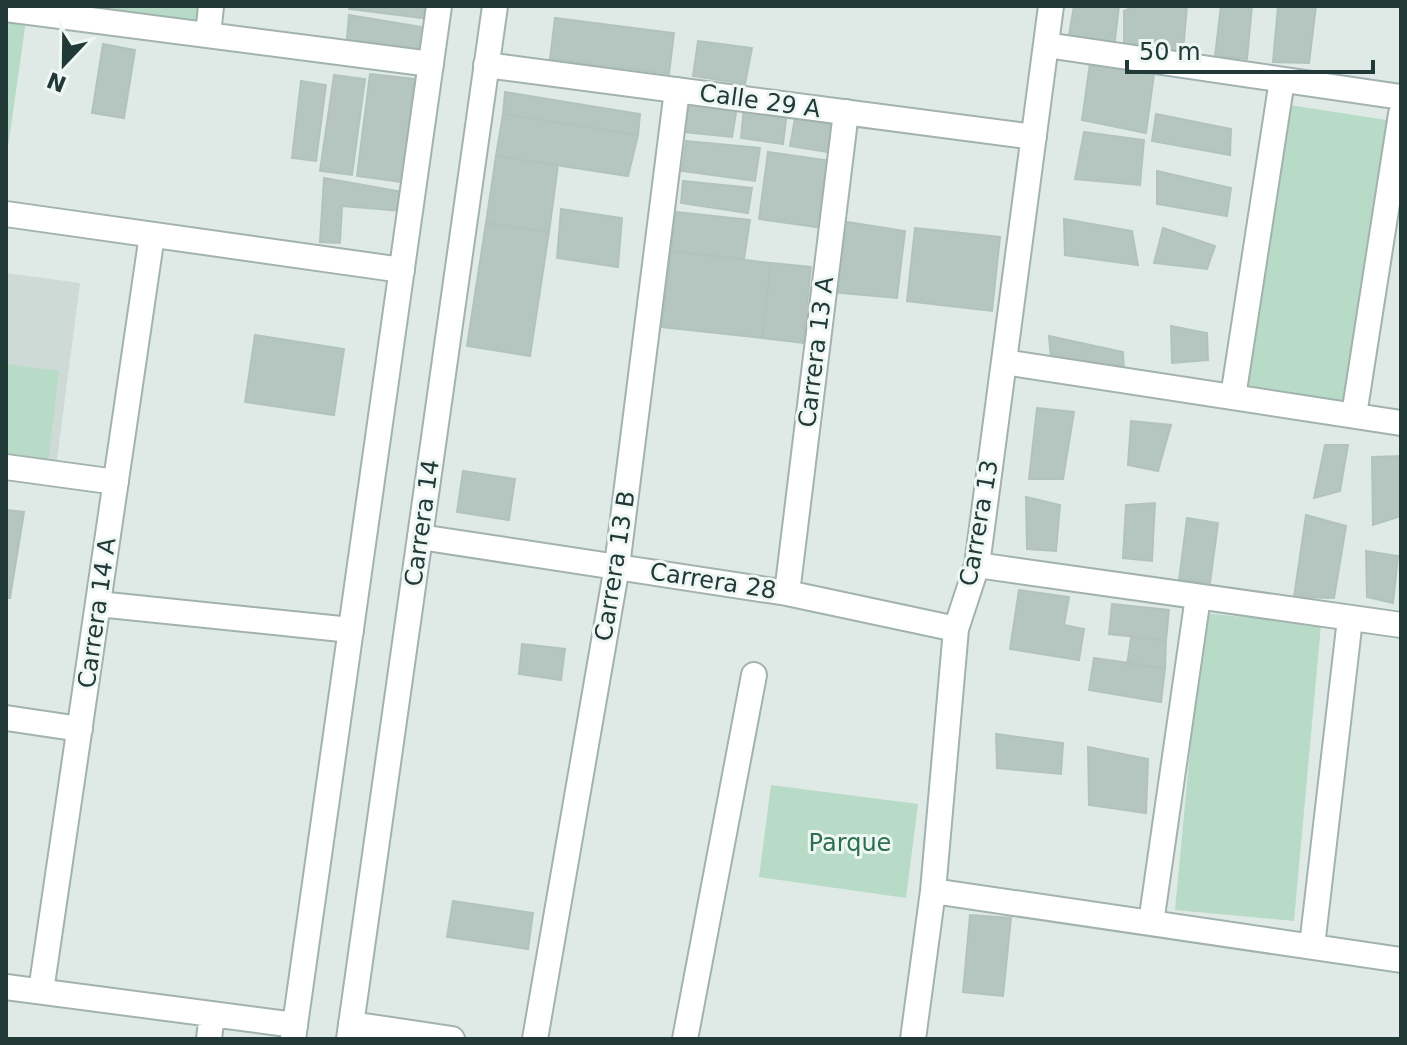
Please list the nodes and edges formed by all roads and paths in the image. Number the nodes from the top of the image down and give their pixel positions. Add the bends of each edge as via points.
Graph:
1 (211, 6) edge
2 (439, 6) edge
3 (495, 6) edge
4 (1051, 6) edge
5 (6, 9) edge
6 (208, 35) junction
7 (1046, 45) junction
8 (431, 64) junction
9 (486, 65) junction
10 (1282, 80) junction
11 (677, 90) junction
12 (1401, 97) edge
13 (846, 112) junction
14 (1401, 114) edge
15 (1034, 137) junction
16 (6, 214) edge
17 (152, 235) junction
18 (402, 270) junction
19 (1004, 362) junction
20 (1233, 397) junction
21 (1354, 415) junction
22 (1401, 423) edge
23 (6, 467) edge
24 (116, 482) junction
25 (420, 537) junction
26 (977, 565) junction
27 (617, 566) junction
28 (787, 593) junction
29 (1198, 597) junction
30 (98, 604) junction
31 (1350, 619) junction
32 (1401, 625) edge
33 (956, 629) junction
34 (351, 630) junction
35 (754, 675) dead end
36 (6, 718) edge
37 (80, 729) junction
38 (933, 891) junction
39 (1151, 923) junction
40 (1312, 946) junction
41 (1401, 960) edge
42 (6, 987) edge
43 (41, 991) junction
44 (212, 1014) junction
45 (350, 1031) edge
46 (294, 1032) edge
47 (209, 1039) edge
48 (452, 1039) edge
49 (535, 1039) edge
50 (685, 1039) edge
51 (913, 1039) edge

1 - 6 street
2 - 8 street
3 - 9 street, Carrera 14
4 - 7 street, Carrera 13
5 - 6 street
6 - 8 street
7 - 10 street
7 - 15 street, Carrera 13
8 - 18 street
9 - 11 street, Calle 29 A
9 - 25 street, Carrera 14
10 - 12 street
10 - 20 street
11 - 13 street, Calle 29 A
11 - 27 street, Carrera 13 B
13 - 15 street, Calle 29 A
13 - 28 street, Carrera 13 A
14 - 21 street
15 - 19 street, Carrera 13
16 - 17 street
17 - 18 street
17 - 24 street, Carrera 14 A
18 - 34 street
19 - 20 street
19 - 26 street, Carrera 13
20 - 21 street
21 - 22 street
23 - 24 street
24 - 30 street, Carrera 14 A
25 - 27 street, Carrera 28
25 - 45 street, Carrera 14
26 - 29 street
26 - 33 street, Carrera 13
27 - 28 street, Carrera 28
27 - 49 street, Carrera 13 B
28 - 33 street, Carrera 28
29 - 31 street
29 - 39 street
30 - 34 street
30 - 37 street, Carrera 14 A
31 - 32 street
31 - 40 street
33 - 38 street, Carrera 13
34 - 46 street
35 - 50 street
36 - 37 street
37 - 43 street, Carrera 14 A
38 - 39 street
38 - 51 street, Carrera 13
39 - 40 street
40 - 41 street
42 - 43 street
43 - 44 street
44 - 46 street
44 - 47 street
45 - 48 street

